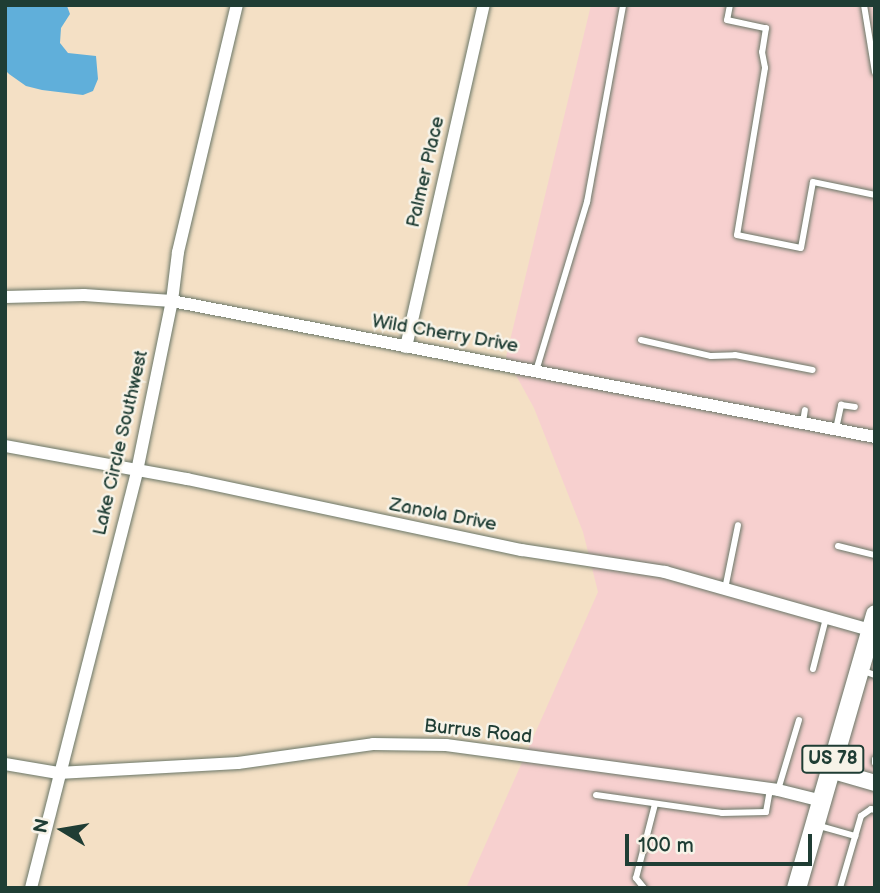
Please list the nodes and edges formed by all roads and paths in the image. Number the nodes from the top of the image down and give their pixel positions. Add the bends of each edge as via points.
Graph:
1 (237, 5) edge
2 (484, 5) edge
3 (623, 5) edge
4 (730, 5) edge
5 (864, 5) edge
6 (873, 47) edge
7 (875, 72) edge
8 (875, 195) edge
9 (5, 297) edge
10 (172, 301) junction
11 (641, 340) dead end
12 (406, 347) junction
13 (813, 369) dead end
14 (536, 371) junction
15 (855, 407) dead end
16 (836, 429) junction
17 (875, 437) edge
18 (5, 446) edge
19 (137, 471) junction
20 (738, 525) dead end
21 (838, 546) dead end
22 (875, 555) edge
23 (725, 589) junction
24 (826, 618) junction
25 (872, 622) edge
26 (813, 669) dead end
27 (867, 672) edge
28 (799, 720) dead end
29 (5, 764) edge
30 (830, 770) junction
31 (58, 773) junction
32 (875, 783) edge
33 (774, 789) junction
34 (596, 795) dead end
35 (821, 801) junction
36 (655, 804) junction
37 (875, 810) edge
38 (815, 825) junction
39 (855, 836) junction
40 (31, 888) edge
41 (644, 888) edge
42 (796, 888) edge
43 (840, 888) edge

1 - 10 street, Lake Circle Southwest via 178,252
2 - 12 street, Palmer Place
3 - 14 lane via 587,202
4 - 8 lane via 727,20 766,28 765,68 737,235 801,248 813,182
5 - 6 lane
6 - 7 lane
9 - 10 street, Wild Cherry Drive via 84,295
10 - 12 street, Wild Cherry Drive
10 - 19 street, Lake Circle Southwest
11 - 13 lane via 711,356 735,355
12 - 14 street, Wild Cherry Drive
14 - 16 street, Wild Cherry Drive via 804,416
15 - 16 lane via 841,405
16 - 17 street, Wild Cherry Drive
18 - 19 street, Zanola Drive
19 - 23 street, Zanola Drive via 522,550 666,572
19 - 31 street, Lake Circle Southwest
20 - 23 lane
21 - 22 lane
23 - 24 street, Zanola Drive
24 - 25 street, Zanola Drive
24 - 26 lane
25 - 27 main road, US 78
27 - 30 main road, US 78
28 - 33 lane
29 - 31 street, Burrus Road
30 - 32 street
30 - 35 main road, US 78
31 - 33 street, Burrus Road via 238,763 373,744 446,745
31 - 40 street, Lake Circle Southwest
33 - 35 street, Burrus Road
33 - 36 lane via 766,812 722,813
34 - 36 lane
35 - 38 main road, US 78
36 - 41 lane via 636,878
37 - 39 lane via 861,816
38 - 39 lane
38 - 42 main road, US 78
39 - 43 lane

